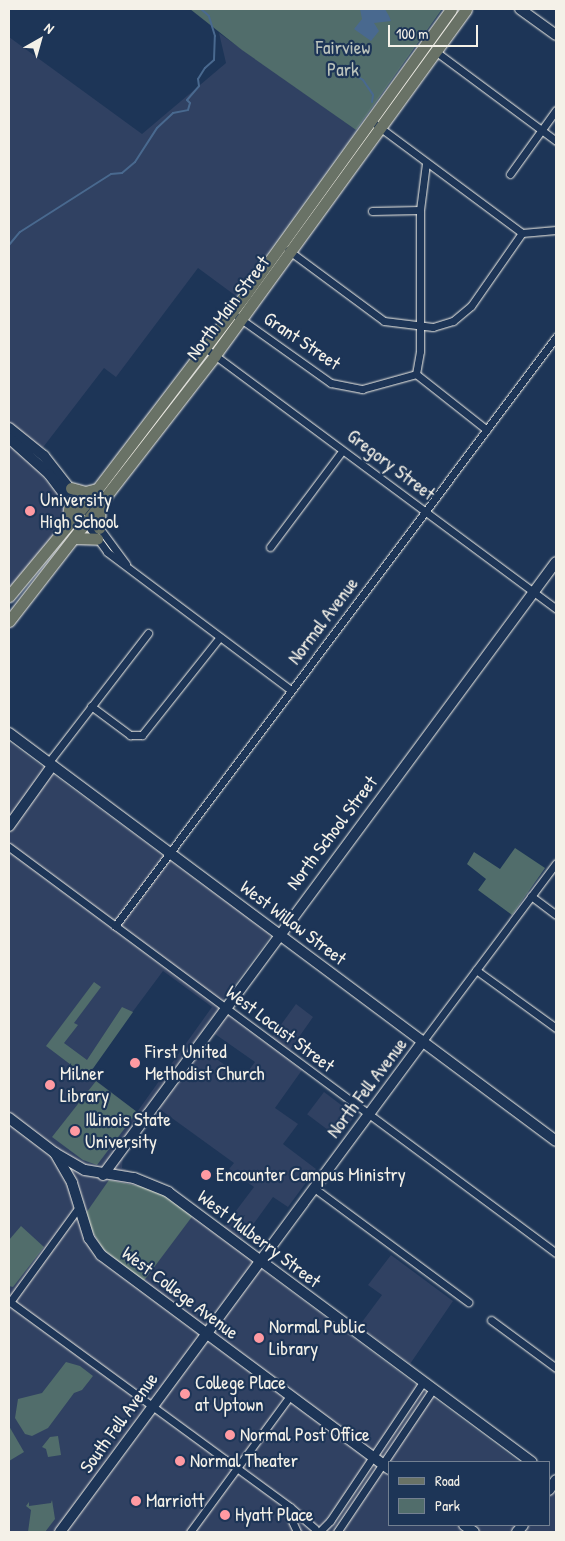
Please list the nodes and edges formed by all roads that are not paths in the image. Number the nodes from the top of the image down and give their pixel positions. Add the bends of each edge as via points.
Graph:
1 (451, 9) edge
2 (466, 9) edge
3 (520, 9) edge
4 (556, 36) edge
5 (435, 51) junction
6 (556, 110) edge
7 (376, 125) junction
8 (542, 130) junction
9 (556, 142) edge
10 (426, 163) junction
11 (510, 174) dead end
12 (420, 210) junction
13 (372, 211) dead end
14 (556, 230) edge
15 (522, 233) junction
16 (286, 249) junction
17 (236, 315) junction
18 (420, 326) junction
19 (556, 336) edge
20 (210, 352) junction
21 (416, 374) junction
22 (9, 428) edge
23 (486, 430) junction
24 (9, 438) edge
25 (342, 451) junction
26 (71, 488) junction
27 (97, 489) junction
28 (70, 500) junction
29 (100, 504) junction
30 (424, 513) junction
31 (85, 514) junction
32 (66, 528) junction
33 (98, 533) junction
34 (74, 538) junction
35 (270, 547) dead end
36 (556, 562) edge
37 (132, 572) junction
38 (533, 593) junction
39 (9, 596) edge
40 (556, 610) edge
41 (9, 621) edge
42 (148, 634) dead end
43 (220, 637) junction
44 (291, 690) junction
45 (91, 706) junction
46 (9, 733) edge
47 (50, 765) junction
48 (9, 826) edge
49 (9, 847) edge
50 (170, 852) junction
51 (556, 863) edge
52 (531, 896) junction
53 (556, 915) edge
54 (115, 926) junction
55 (278, 934) junction
56 (476, 970) junction
57 (224, 1008) junction
58 (556, 1028) edge
59 (423, 1041) junction
60 (368, 1115) junction
61 (9, 1118) edge
62 (556, 1141) edge
63 (55, 1153) junction
64 (103, 1175) junction
65 (314, 1188) junction
66 (79, 1207) junction
67 (556, 1253) edge
68 (260, 1261) junction
69 (10, 1302) edge
70 (468, 1302) dead end
71 (491, 1320) dead end
72 (205, 1334) junction
73 (556, 1368) edge
74 (428, 1386) junction
75 (290, 1396) junction
76 (152, 1407) junction
77 (531, 1461) edge
78 (380, 1463) edge
79 (237, 1469) junction
80 (283, 1504) junction
81 (320, 1530) edge
82 (60, 1532) edge
83 (190, 1532) edge
84 (297, 1532) edge
85 (301, 1532) edge
86 (337, 1532) edge

1 - 16 main road, North Main Street
2 - 5 main road, North Main Street
3 - 4 main road
5 - 7 main road, North Main Street
5 - 8 street
6 - 8 street
7 - 10 street
7 - 16 main road, North Main Street
8 - 9 street
8 - 11 street
10 - 12 street
10 - 15 street
12 - 13 street
12 - 18 street
14 - 15 street
15 - 18 street via 466,311 444,325
16 - 17 main road, North Main Street
16 - 18 street via 376,316 397,325
17 - 20 main road, North Main Street
17 - 21 street, Grant Street via 331,383 362,389
18 - 21 street
19 - 23 street, Normal Avenue
20 - 25 street, Gregory Street
20 - 27 main road, North Main Street
20 - 29 main road, North Main Street
21 - 23 street
22 - 26 main road via 44,456
23 - 30 street, Normal Avenue
24 - 28 main road via 37,461
25 - 30 street, Gregory Street
25 - 35 street
26 - 27 main road via 85,492
26 - 31 main road
27 - 31 main road, North Main Street
28 - 31 main road
28 - 32 main road
29 - 31 main road, North Main Street
29 - 33 main road
30 - 38 street, Gregory Street
30 - 44 street, Normal Avenue
31 - 32 main road, North Main Street
31 - 33 street
31 - 33 street
31 - 34 main road, North Main Street
32 - 39 main road, North Main Street
33 - 34 main road
33 - 37 street
33 - 37 street via 107,552
34 - 41 main road, North Main Street
36 - 38 main road, North School Street
37 - 43 street
38 - 40 street, Gregory Street
38 - 55 main road, North School Street
42 - 45 street
43 - 44 street
43 - 45 street via 142,735 130,735
44 - 50 street, Normal Avenue
45 - 47 street
46 - 47 main road, West Willow Street
47 - 48 main road
47 - 50 main road, West Willow Street
49 - 54 street, West Locust Street
50 - 54 street, Normal Avenue
50 - 55 main road, West Willow Street
51 - 52 street, North Fell Avenue
52 - 53 street
52 - 56 street, North Fell Avenue
54 - 57 street, West Locust Street
55 - 57 main road, North School Street
55 - 59 main road, West Willow Street
56 - 58 street
56 - 59 street, North Fell Avenue
57 - 60 street, West Locust Street
57 - 64 main road, North School Street
59 - 60 main road, North Fell Avenue
59 - 62 main road, West Willow Street
60 - 65 main road, North Fell Avenue
60 - 67 street, West Locust Street
61 - 63 main road, West College Avenue
63 - 64 main road, West Mulberry Street via 85,1170
63 - 66 main road, West College Avenue via 72,1183
64 - 68 main road, West Mulberry Street via 152,1184
65 - 68 main road, North Fell Avenue
65 - 70 street
66 - 69 street
66 - 72 main road, West College Avenue via 88,1238 101,1255
68 - 72 main road, North Fell Avenue
68 - 74 main road, West Mulberry Street
69 - 76 street
71 - 73 street
72 - 75 main road, West College Avenue
72 - 76 main road, South Fell Avenue
74 - 77 main road, West Mulberry Street
74 - 78 street
74 - 78 street
75 - 78 main road, West College Avenue
75 - 79 street
76 - 79 street
76 - 82 main road, South Fell Avenue
78 - 81 street
78 - 86 street
79 - 80 street
79 - 83 street
80 - 81 street
80 - 84 street via 293,1518
81 - 85 street

